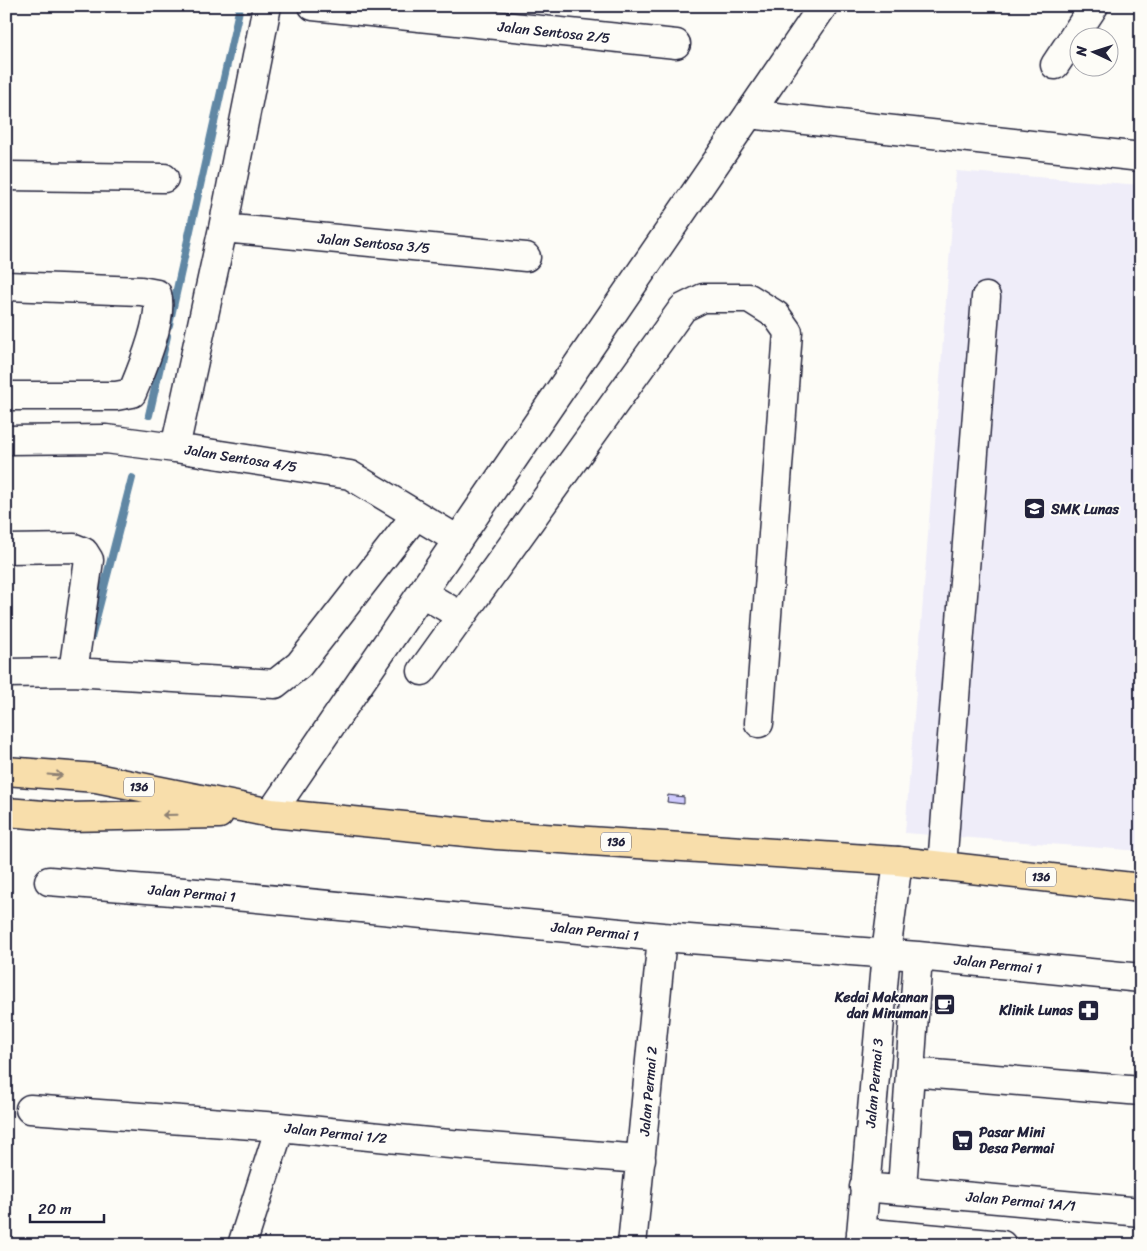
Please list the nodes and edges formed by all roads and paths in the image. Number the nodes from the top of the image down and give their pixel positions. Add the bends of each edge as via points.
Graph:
1 (267, 6) edge
2 (313, 6) edge
3 (823, 6) edge
4 (1094, 6) edge
5 (676, 44) dead end
6 (1055, 65) dead end
7 (750, 114) junction
8 (1141, 157) edge
9 (6, 176) edge
10 (164, 178) dead end
11 (223, 228) junction
12 (526, 257) dead end
13 (6, 286) edge
14 (986, 297) dead end
15 (6, 396) edge
16 (6, 440) edge
17 (175, 448) junction
18 (416, 514) junction
19 (458, 540) junction
20 (6, 549) edge
21 (422, 593) junction
22 (462, 616) junction
23 (422, 670) dead end
24 (73, 672) junction
25 (6, 673) edge
26 (759, 723) dead end
27 (6, 772) edge
28 (6, 812) edge
29 (271, 813) junction
30 (898, 861) junction
31 (942, 866) junction
32 (49, 880) dead end
33 (1141, 888) edge
34 (662, 937) junction
35 (886, 954) junction
36 (918, 956) junction
37 (1141, 978) edge
38 (910, 1072) junction
39 (1141, 1091) edge
40 (30, 1109) dead end
41 (280, 1128) junction
42 (641, 1159) junction
43 (864, 1187) junction
44 (902, 1189) junction
45 (1141, 1212) edge
46 (860, 1238) edge
47 (242, 1245) edge
48 (632, 1245) edge
49 (1002, 1245) edge

1 - 11 street
2 - 5 street, Jalan Sentosa 2/5
3 - 7 street
4 - 6 street
7 - 8 street
7 - 19 street
9 - 10 street
11 - 12 street, Jalan Sentosa 3/5
11 - 17 street
13 - 15 street via 141,291 157,294 160,303 150,350 132,393 116,396
14 - 31 street
16 - 17 street, Jalan Sentosa 4/5 via 106,439
17 - 18 street, Jalan Sentosa 4/5 via 350,475
18 - 19 street, Jalan Sentosa 4/5
18 - 24 street via 299,665 275,684
19 - 21 street
20 - 24 street via 74,548 84,552 88,560
21 - 22 street
21 - 29 street
22 - 23 street
22 - 26 street via 683,308 703,298 749,298 776,315 788,332
24 - 25 street
27 -> 29 main road, 136 via 96,778
29 -> 28 main road, 136 via 68,817
29 - 30 main road, 136 via 497,835
30 - 31 main road, 136
30 - 35 street, Jalan Permai 3
31 - 33 main road, 136
32 - 34 street, Jalan Permai 1
34 - 35 street, Jalan Permai 1
34 - 42 street, Jalan Permai 2
35 - 36 street, Jalan Permai 1
35 - 43 street, Jalan Permai 3
36 - 37 street, Jalan Permai 1
36 - 38 street
38 - 39 street
38 - 44 street
40 - 41 street, Jalan Permai 1/2
41 - 42 street, Jalan Permai 1/2
41 - 47 street
42 - 48 street, Jalan Permai 2
43 - 44 street, Jalan Permai 1A/1
43 - 46 street, Jalan Permai 3
44 - 45 street, Jalan Permai 1A/1
46 - 49 street

